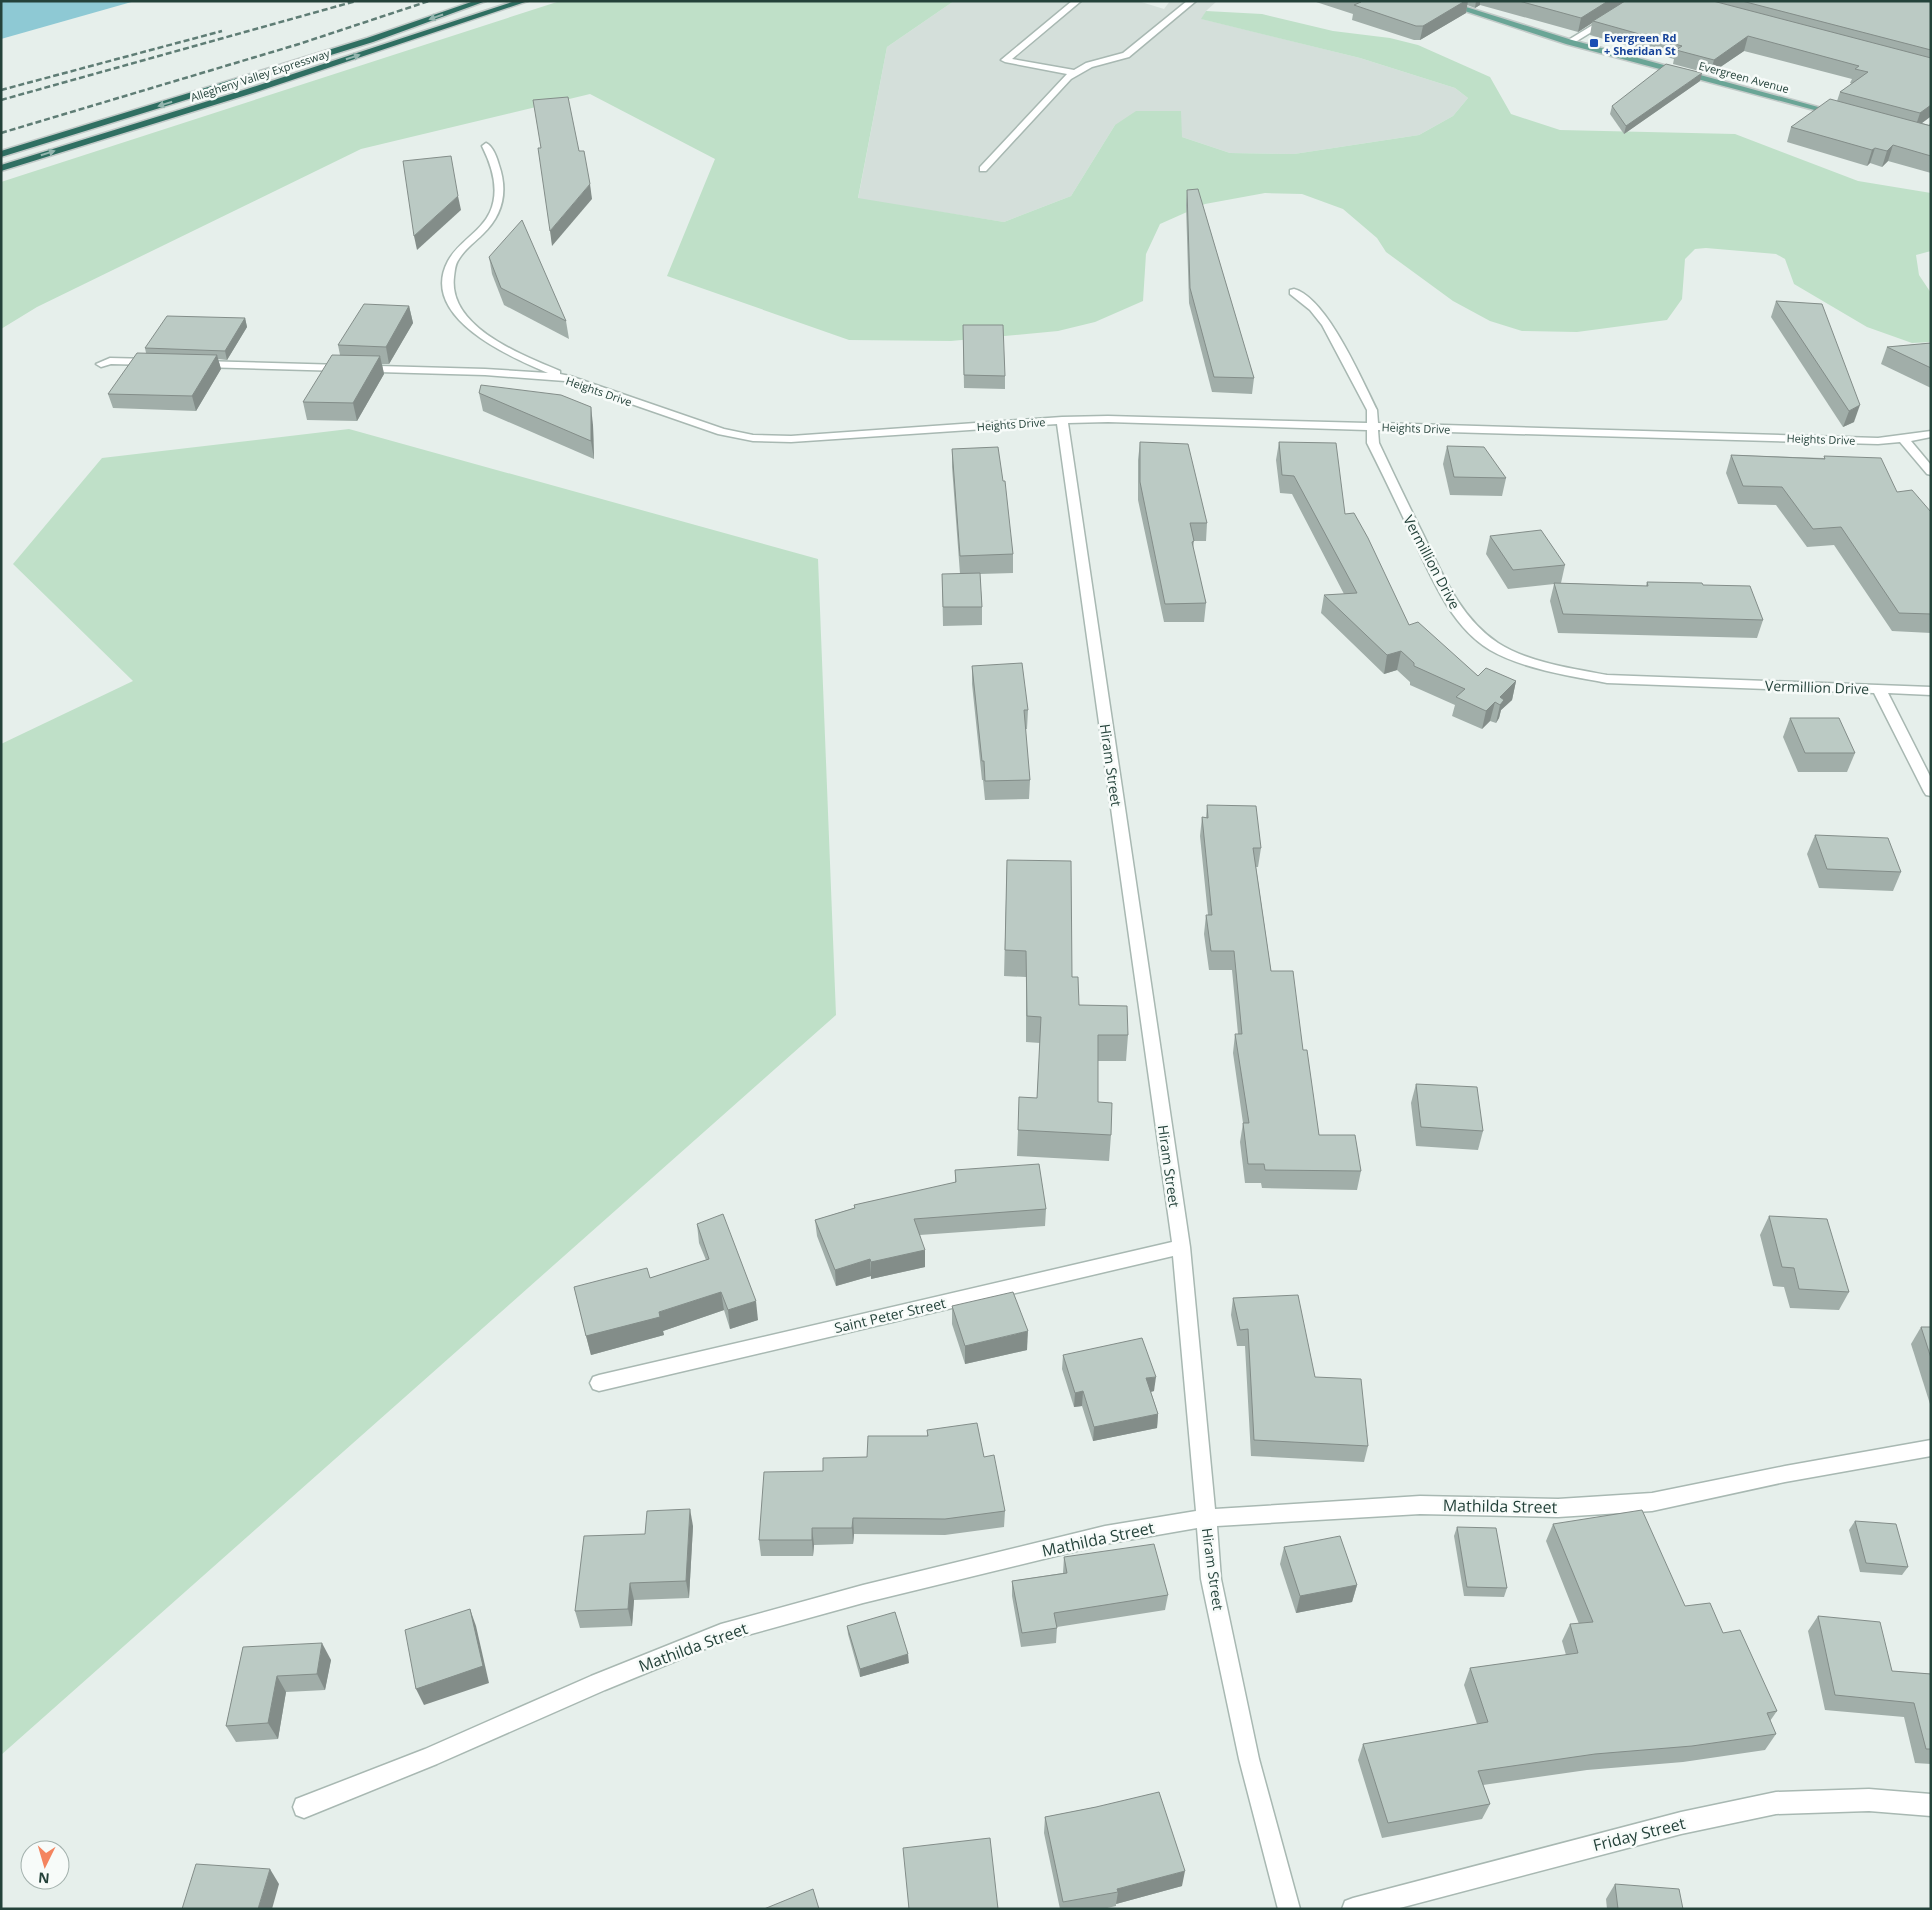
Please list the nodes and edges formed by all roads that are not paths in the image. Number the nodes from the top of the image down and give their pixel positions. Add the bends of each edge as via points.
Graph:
1 (482, 1) edge
2 (524, 1) edge
3 (533, 1) edge
4 (1077, 1) edge
5 (1192, 1) edge
6 (1438, 1) edge
7 (1638, 1) edge
8 (488, 14) junction
9 (1569, 42) junction
10 (1076, 73) junction
11 (1849, 117) edge
12 (486, 146) dead end
13 (1, 154) edge
14 (1, 168) edge
15 (983, 169) dead end
16 (1294, 292) dead end
17 (160, 363) edge
18 (102, 364) dead end
19 (189, 364) edge
20 (566, 378) junction
21 (1062, 420) junction
22 (1372, 427) junction
23 (1931, 434) edge
24 (1903, 439) junction
25 (1931, 472) edge
26 (1879, 689) junction
27 (1931, 691) edge
28 (1931, 792) edge
29 (1181, 1247) junction
30 (599, 1383) dead end
31 (1931, 1448) edge
32 (1206, 1518) junction
33 (1931, 1805) edge
34 (304, 1807) dead end
35 (1289, 1909) edge
36 (1353, 1909) edge

1 -> 13 highway, Allegheny Valley Expressway via 370,40
2 - 8 highway, Allegheny Valley Expressway
3 - 8 highway
4 - 10 street via 1004,60
5 - 10 street via 1126,55 1089,65
6 - 9 main road, Evergreen Avenue
7 - 9 street
14 -> 8 highway, Allegheny Valley Expressway
9 - 11 main road, Evergreen Avenue
10 - 15 street via 1068,77
12 - 20 street via 496,161 500,182 496,207 490,221 461,249 450,267 447,290 454,308 468,324 521,358
16 - 22 street, Vermillion Drive via 1327,324 1372,410
17 - 18 street via 110,361
19 - 20 street, Heights Drive via 485,372
20 - 21 street, Heights Drive via 722,432 753,438 799,439
21 - 22 street, Heights Drive via 1108,418
21 - 29 street, Hiram Street
22 - 24 street, Heights Drive via 1878,441
22 - 26 street, Vermillion Drive via 1373,443 1456,610 1477,633 1496,646 1532,662 1608,679
23 - 24 street, Heights Drive
24 - 25 street
26 - 27 street, Vermillion Drive
26 - 28 street
29 - 30 street, Saint Peter Street
29 - 32 street, Hiram Street
31 - 32 street, Mathilda Street via 1652,1502 1558,1508 1420,1505
32 - 34 street, Mathilda Street via 1105,1535 863,1594 721,1633
32 - 35 street, Hiram Street via 1211,1579 1245,1740
33 - 36 street, Friday Street via 1870,1800 1776,1803 1681,1823

